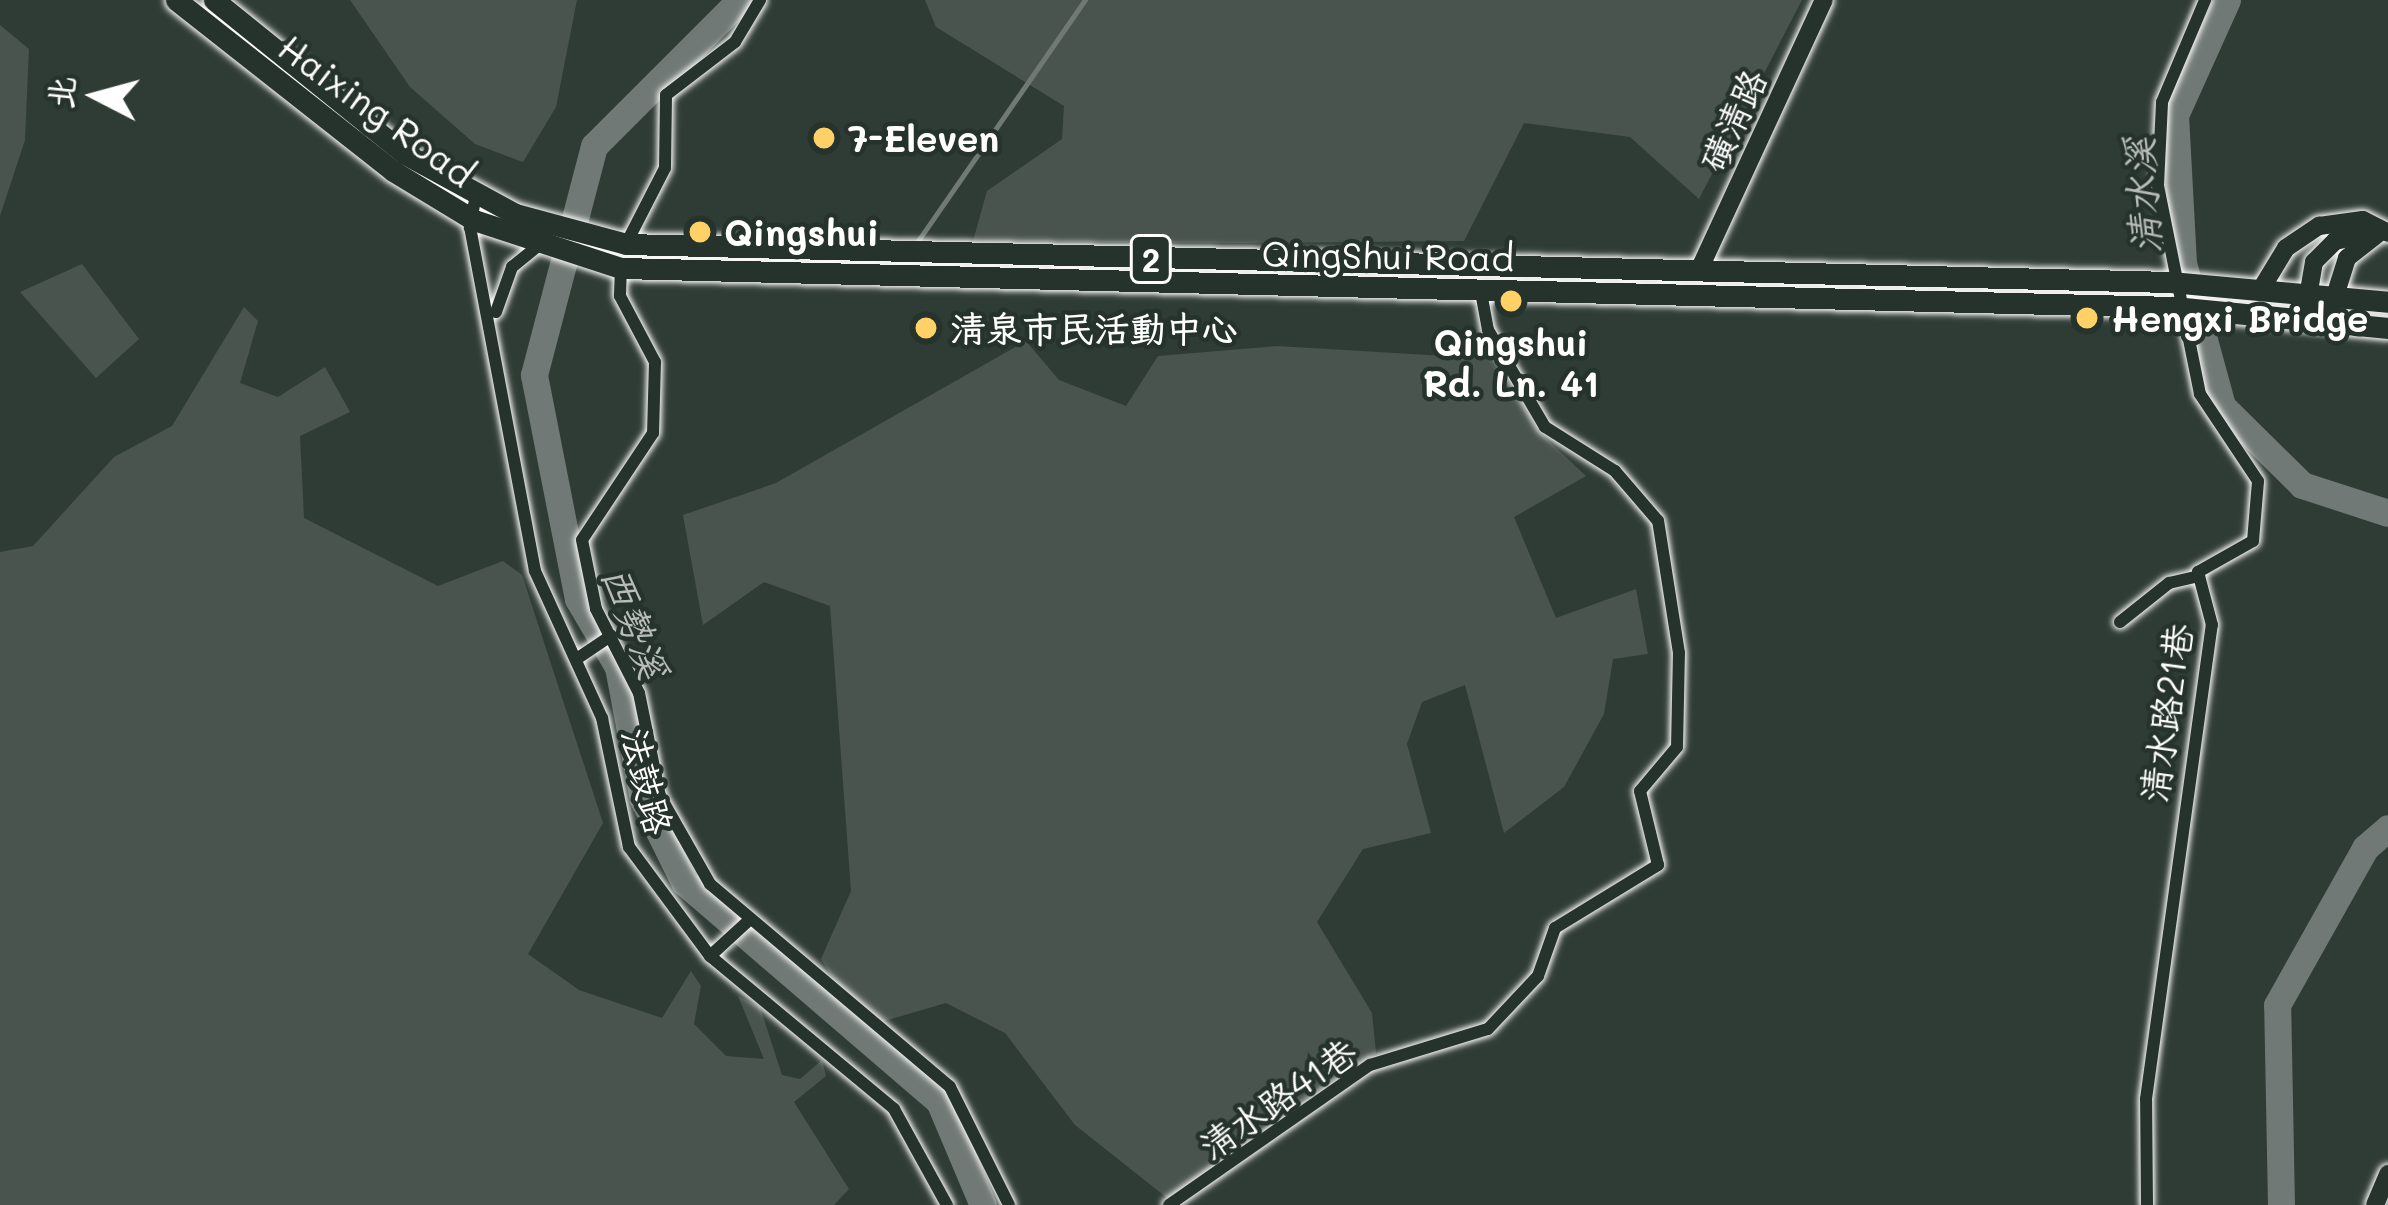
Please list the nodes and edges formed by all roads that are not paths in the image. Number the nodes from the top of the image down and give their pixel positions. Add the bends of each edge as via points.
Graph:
1 (176, 0) edge
2 (214, 0) edge
3 (760, 0) edge
4 (1824, 0) edge
5 (2205, 0) edge
6 (476, 195) junction
7 (474, 220) junction
8 (2385, 232) edge
9 (549, 242) junction
10 (626, 244) junction
11 (1484, 266) junction
12 (621, 268) junction
13 (1700, 268) junction
14 (2176, 282) junction
15 (2263, 286) junction
16 (2306, 289) junction
17 (1479, 290) junction
18 (2333, 291) junction
19 (1697, 296) junction
20 (2388, 302) edge
21 (2178, 307) junction
22 (2316, 315) junction
23 (494, 325) junction
24 (2388, 328) edge
25 (2199, 576) junction
26 (2120, 622) dead end
27 (611, 636) junction
28 (578, 658) junction
29 (748, 921) junction
30 (710, 956) junction
31 (2388, 1174) edge
32 (947, 1205) edge
33 (1009, 1205) edge
34 (1168, 1205) edge
35 (2147, 1205) edge
36 (2375, 1205) edge

1 - 7 main road, Haixing Road / 2 via 394,171
2 - 6 main road, Haixing Road / 2 via 405,154
3 - 10 street via 735,42 665,95 665,167
4 - 13 street, 磺清路
5 - 14 street, 清水路21巷 via 2157,138
6 - 7 street, 法鼓路
6 - 9 main road, Haixing Road / 2
7 - 9 main road, Haixing Road / 2
7 - 23 street, 法鼓路
8 - 15 street via 2363,220 2319,226 2286,248
8 - 16 street via 2336,241
8 - 18 street via 2347,258
9 - 10 main road, QingShui Road / 2
9 - 12 main road, QingShui Road / 2
9 - 23 street via 512,267
10 - 11 main road, QingShui Road / 2
10 - 12 street
11 - 13 main road, QingShui Road / 2
11 - 17 street
12 - 17 main road, QingShui Road / 2
12 - 27 street via 620,296 655,362 657,394 652,433 582,540
13 - 14 main road, QingShui Road / 2
13 - 19 street
14 - 15 main road, 2
14 - 21 street, 清水路21巷
15 - 16 main road, 2
16 - 18 main road, 2
16 - 22 street
17 - 19 main road, QingShui Road / 2
17 - 34 street, 清水路41巷 via 1488,330 1545,427 1616,471 1658,521 1678,653 1677,747 1640,791 1658,865 1555,928 1538,976 1488,1029 1370,1065
18 - 20 main road, 2
18 - 22 street
19 - 21 main road, QingShui Road / 2
21 - 22 main road, 2
21 - 25 street, 清水路21巷 via 2216,428 2258,481 2253,541
22 - 24 main road, 2
23 - 28 street, 法鼓路 via 536,571
25 - 26 street via 2169,583
25 - 35 street, 清水路21巷 via 2212,625 2146,1099
27 - 28 street
27 - 29 street via 692,863
28 - 30 street, 法鼓路 via 629,847
29 - 30 street
29 - 33 street via 950,1087
30 - 32 street, 法鼓路 via 894,1109
31 - 36 street

